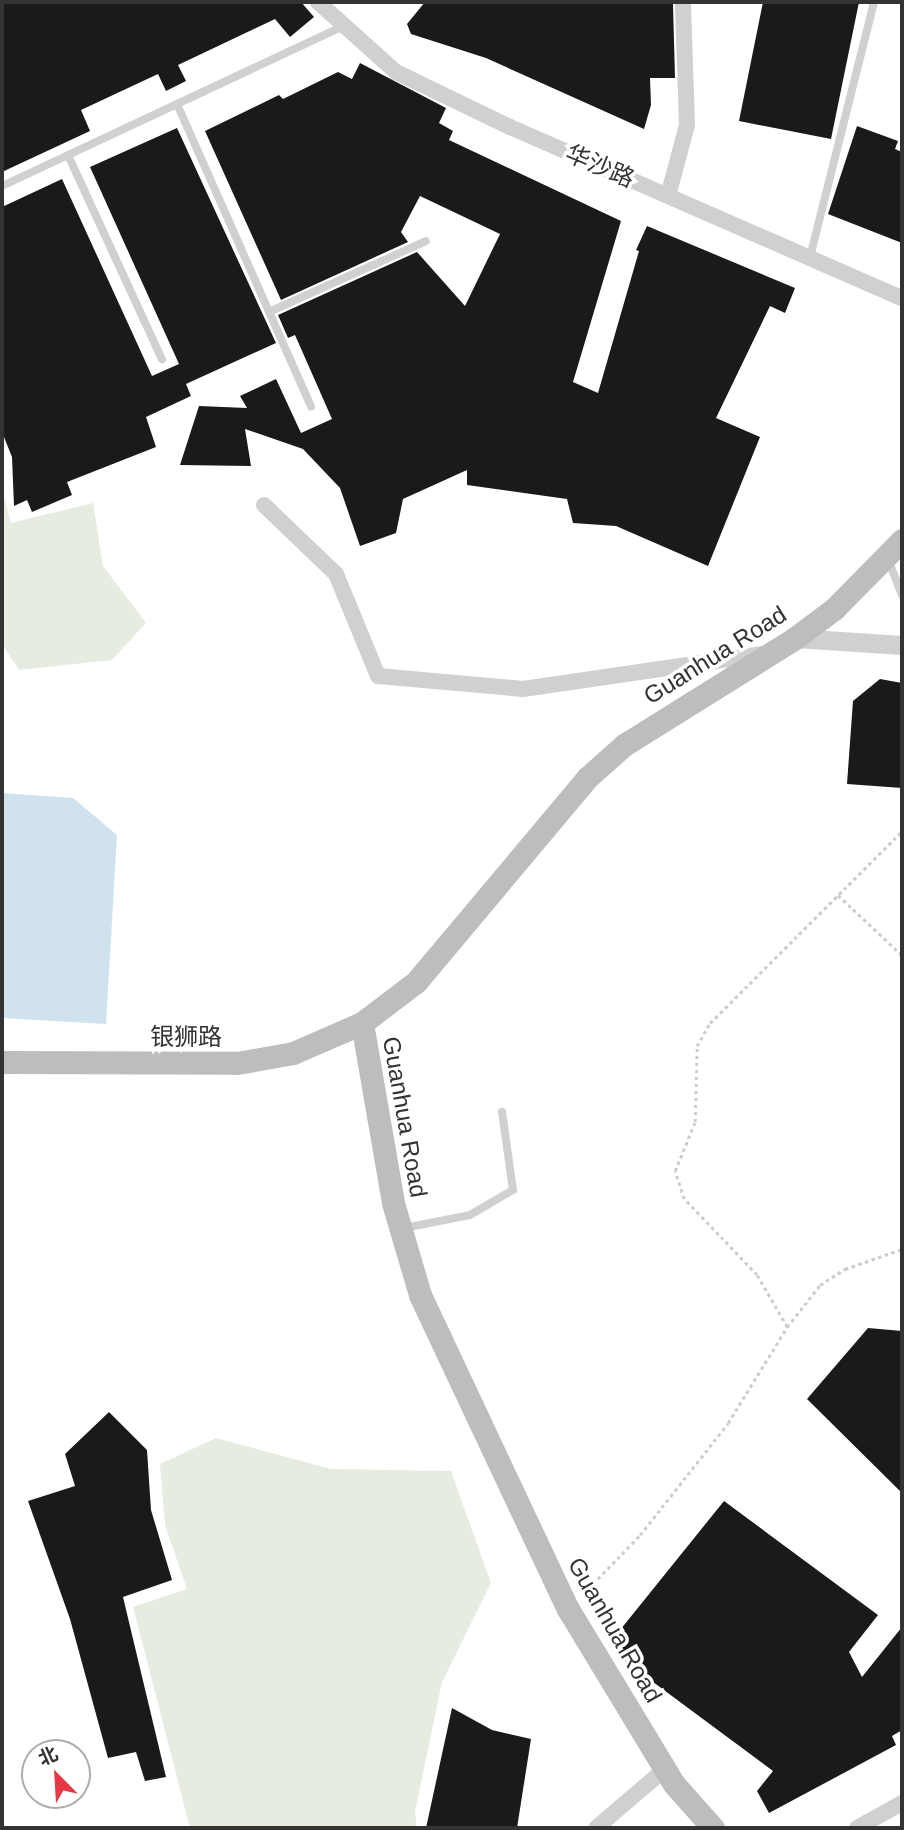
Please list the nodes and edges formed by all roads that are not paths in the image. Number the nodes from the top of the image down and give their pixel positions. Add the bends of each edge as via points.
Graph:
1 (318, 2) edge
2 (683, 2) edge
3 (874, 2) edge
4 (344, 26) junction
5 (177, 104) junction
6 (68, 155) junction
7 (2, 186) edge
8 (668, 196) junction
9 (426, 240) dead end
10 (810, 257) junction
11 (902, 298) edge
12 (269, 312) junction
13 (162, 359) dead end
14 (311, 407) dead end
15 (264, 505) dead end
16 (894, 548) edge
17 (902, 595) edge
18 (795, 638) junction
19 (902, 645) edge
20 (764, 654) junction
21 (362, 1023) junction
22 (2, 1062) edge
23 (502, 1112) dead end
24 (400, 1229) junction
25 (665, 1769) junction
26 (902, 1803) edge
27 (596, 1828) edge
28 (713, 1828) edge
29 (857, 1828) edge

1 - 4 street, 华沙路
2 - 8 street via 687,125
3 - 10 lane
4 - 5 lane
4 - 8 street, 华沙路 via 396,72
5 - 6 lane
5 - 12 lane
6 - 7 lane
6 - 13 lane
8 - 10 street, 华沙路
9 - 12 lane
10 - 11 street, 华沙路
12 - 14 lane
15 - 20 street via 335,574 378,676 523,689
16 - 17 lane
16 - 18 main road, Guanhua Road via 834,609
18 - 19 street
18 - 20 main road, Guanhua Road
20 - 21 main road, Guanhua Road via 624,745 587,778 416,982
21 - 22 main road, 银狮路 via 293,1053 237,1063
21 - 24 main road, Guanhua Road
23 - 24 lane via 513,1190 470,1215
24 - 25 main road, Guanhua Road via 420,1295 568,1609
25 - 27 street
25 - 28 main road, Guanhua Road
26 - 29 street

